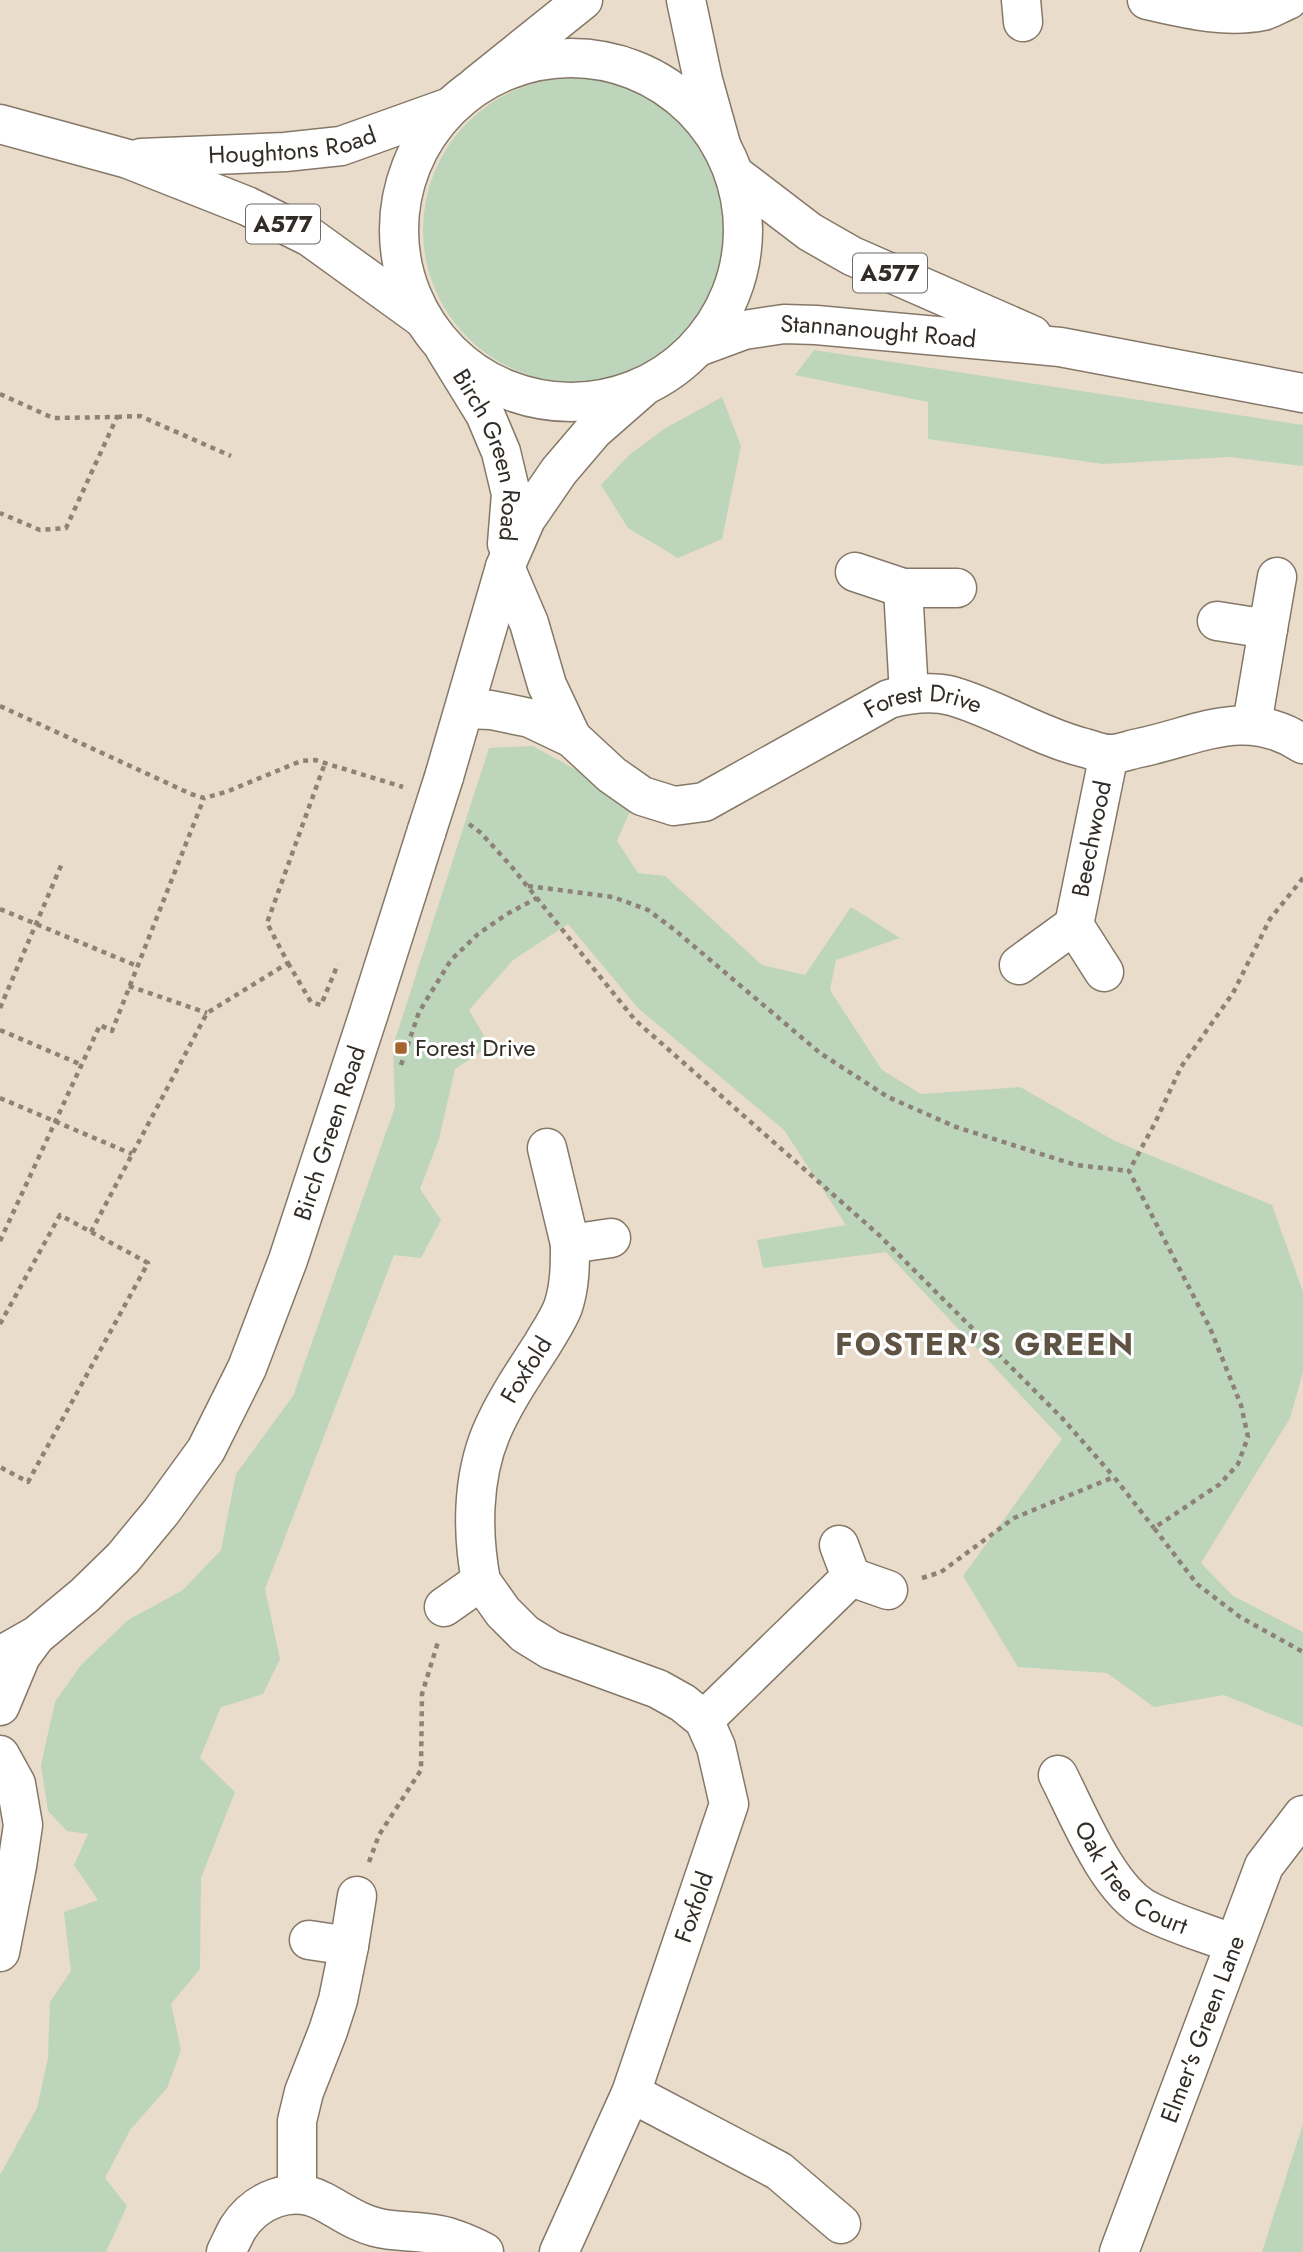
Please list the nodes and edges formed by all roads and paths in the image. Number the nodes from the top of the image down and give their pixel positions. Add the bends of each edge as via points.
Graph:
1 (583, 0) edge
2 (686, 0) edge
3 (1147, 0) edge
4 (1288, 0) edge
5 (463, 96) junction
6 (0, 124) edge
7 (128, 159) junction
8 (728, 161) junction
9 (422, 318) junction
10 (698, 347) junction
11 (1060, 347) junction
12 (445, 349) junction
13 (642, 388) junction
14 (1303, 393) edge
15 (0, 394) edge
16 (117, 417) junction
17 (231, 456) dead end
18 (0, 513) edge
19 (505, 567) junction
20 (855, 572) dead end
21 (1277, 577) dead end
22 (903, 588) junction
23 (957, 588) dead end
24 (1217, 621) dead end
25 (1268, 628) junction
26 (909, 694) junction
27 (0, 706) edge
28 (465, 709) junction
29 (1252, 724) junction
30 (572, 738) junction
31 (1303, 744) edge
32 (1109, 754) junction
33 (324, 763) junction
34 (405, 788) dead end
35 (204, 798) junction
36 (466, 821) dead end
37 (63, 861) dead end
38 (1303, 878) edge
39 (527, 886) junction
40 (537, 898) junction
41 (0, 909) edge
42 (36, 924) junction
43 (1073, 925) junction
44 (288, 963) junction
45 (338, 964) dead end
46 (1019, 965) dead end
47 (137, 966) junction
48 (1104, 972) dead end
49 (129, 986) junction
50 (0, 1008) edge
51 (207, 1013) junction
52 (0, 1030) edge
53 (82, 1065) junction
54 (401, 1065) dead end
55 (0, 1098) edge
56 (57, 1122) junction
57 (547, 1147) dead end
58 (132, 1154) junction
59 (1129, 1171) junction
60 (91, 1232) junction
61 (611, 1238) dead end
62 (0, 1241) edge
63 (570, 1244) junction
64 (3, 1314) edge
65 (0, 1324) edge
66 (0, 1467) edge
67 (1114, 1477) junction
68 (1154, 1528) junction
69 (481, 1581) junction
70 (888, 1590) joint
71 (444, 1607) joint
72 (37, 1635) junction
73 (1303, 1652) edge
74 (0, 1656) edge
75 (0, 1706) edge
76 (704, 1720) junction
77 (0, 1755) edge
78 (1058, 1775) dead end
79 (1303, 1815) edge
80 (8, 1882) edge
81 (357, 1896) joint
82 (309, 1940) dead end
83 (1234, 1944) junction
84 (349, 1946) junction
85 (0, 1952) edge
86 (631, 2092) junction
87 (298, 2194) junction
88 (841, 2224) dead end
89 (226, 2252) edge
90 (484, 2252) edge
91 (559, 2252) edge
92 (1119, 2252) edge

1 - 5 street
2 - 8 street via 703,80
3 - 4 street via 1233,13 1263,10
5 - 7 street, Houghtons Road / A577 via 341,146
5 - 8 street, A577 via 519,66 566,58 613,63 657,81 694,110
5 - 9 street, A577 via 416,153 400,207 401,264
6 - 7 street, Houghtons Road / A577
7 - 9 street, Houghtons Road / A577 via 247,206 310,237
8 - 10 street, A577 via 743,219 740,266 725,309
8 - 11 street, Stannanought Road / A577 via 810,232 852,256
9 - 12 street, A577
10 - 11 street, Stannanought Road / A577 via 744,330 784,324
10 - 13 street, A577 via 672,371
11 - 14 street, Stannanought Road / A577
12 - 13 street, A577 via 475,374 528,398 586,402
12 - 19 street, Birch Green Road via 485,414 501,452 511,494
13 - 19 street, Birch Green Road via 594,430 558,471 526,519
15 - 16 path via 53,418
16 - 17 path via 140,416
16 - 18 path via 66,528 40,530
19 - 28 street, Birch Green Road
19 - 30 street, Forest Drive via 547,685
20 - 22 street
21 - 25 street
22 - 23 street
22 - 26 street
24 - 25 street
25 - 29 street
26 - 30 street, Forest Drive via 889,699 704,802 674,806 642,796 611,775
26 - 32 street, Forest Drive via 950,695 1054,740
27 - 35 path
28 - 30 street, Forest Drive via 530,718
28 - 72 street, Birch Green Road, bridge via 292,1247 247,1368 206,1450 161,1512 123,1558
29 - 31 street, Forest Drive
29 - 32 street, Forest Drive via 1211,728
32 - 43 street, Beechwood
33 - 34 path
33 - 35 path via 301,761
33 - 44 path via 267,923
35 - 47 path
36 - 39 path
37 - 42 path
38 - 59 path via 1270,919 1233,993 1181,1067
39 - 40 path
39 - 59 path via 613,897 648,910 820,1052 888,1097 956,1127 1076,1165
40 - 54 path via 478,934 451,960 418,1012
40 - 67 path via 635,1020 879,1235 1062,1418
41 - 42 path
42 - 47 path
42 - 50 path
43 - 46 street, Beechwood
43 - 48 street, Beechwood
44 - 45 path via 311,1002 321,1006
44 - 51 path
47 - 49 path
49 - 51 path
49 - 53 path via 112,1031 100,1025
51 - 58 path
52 - 53 path
53 - 56 path
55 - 56 path
56 - 58 path
56 - 62 path
57 - 63 street, Foxfold
58 - 60 path
59 - 68 path via 1210,1328 1241,1405 1248,1437 1238,1464 1220,1484
60 - 64 path via 60,1215
60 - 66 path via 148,1263 29,1482
61 - 63 street
63 - 69 street, Foxfold via 570,1277 562,1309 505,1405 482,1463 475,1522
64 - 65 path
67 - 68 path
67 - 70 path via 1014,1518 941,1572
68 - 73 path via 1197,1584 1240,1617
69 - 71 street
69 - 76 street, Foxfold via 525,1634 551,1650 658,1689
70 - 76 street via 845,1561
71 - 81 path via 422,1694 421,1770 379,1835
72 - 74 street, Birch Green Road
72 - 75 street, Birch Green Road via 21,1656
76 - 86 street, Foxfold via 716,1747 729,1804
77 - 80 street via 16,1784 23,1825
78 - 83 street, Oak Tree Court via 1100,1856 1130,1898 1147,1910
79 - 83 street, Elmer's Green Lane via 1264,1866
80 - 85 street
81 - 84 street
82 - 84 street
83 - 92 street, Elmer's Green Lane
84 - 87 street via 338,2000 297,2121
86 - 88 street via 779,2171
86 - 91 street, Foxfold
87 - 89 street via 258,2207 239,2227
87 - 90 street via 376,2227 439,2235

